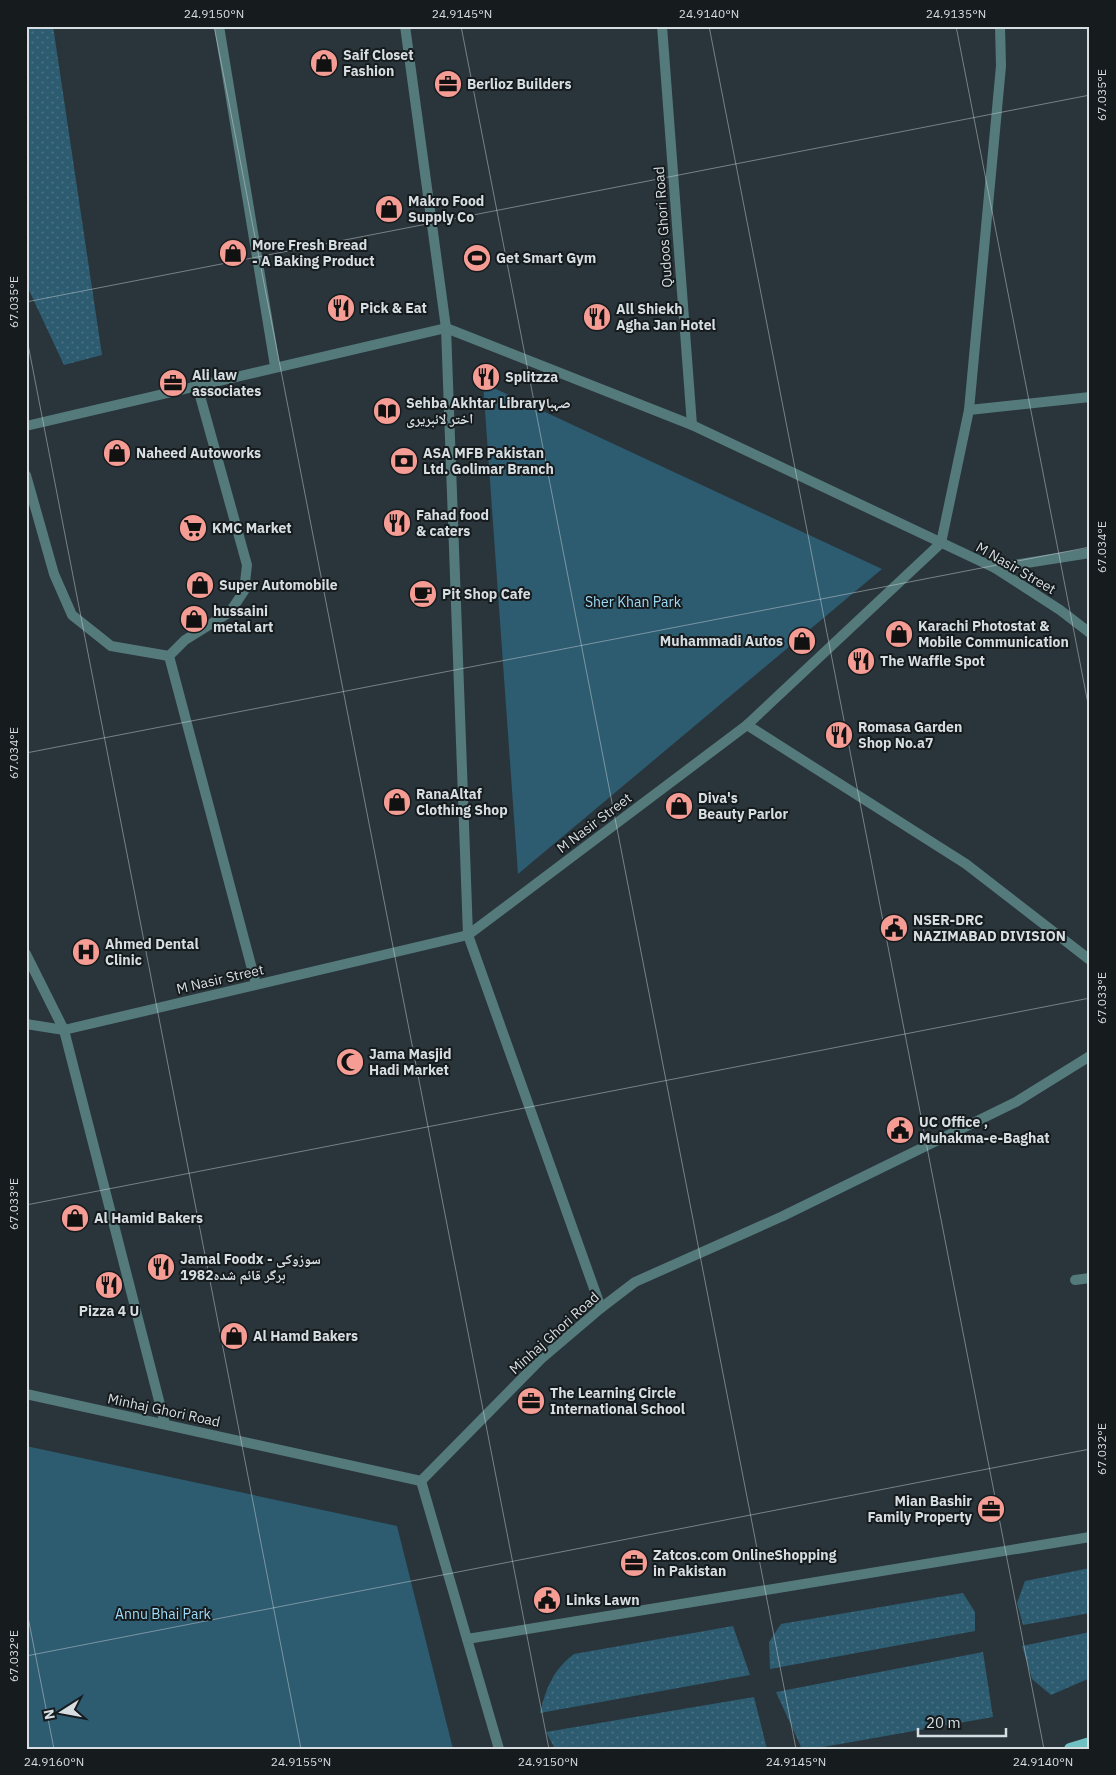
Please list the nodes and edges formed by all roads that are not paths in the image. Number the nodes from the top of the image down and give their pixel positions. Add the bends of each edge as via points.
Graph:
1 (219, 26) edge
2 (405, 26) edge
3 (662, 26) edge
4 (1000, 26) edge
5 (446, 328) junction
6 (275, 366) junction
7 (197, 385) junction
8 (1090, 397) edge
9 (969, 410) junction
10 (692, 425) junction
11 (26, 426) edge
12 (26, 475) edge
13 (941, 543) junction
14 (1090, 554) edge
15 (995, 568) junction
16 (1090, 632) edge
17 (169, 656) junction
18 (747, 725) junction
19 (468, 935) junction
20 (26, 954) edge
21 (1090, 960) edge
22 (256, 984) junction
23 (26, 1024) edge
24 (64, 1030) junction
25 (1090, 1056) edge
26 (1090, 1278) edge
27 (1075, 1280) dead end
28 (600, 1308) junction
29 (26, 1394) edge
30 (165, 1424) junction
31 (421, 1481) junction
32 (1090, 1537) edge
33 (468, 1639) junction
34 (1090, 1743) edge
35 (499, 1749) edge
36 (1070, 1749) edge

1 - 6 street
2 - 5 street
3 - 10 street, Qudoos Ghori Road
4 - 9 street via 1001,66
5 - 6 street
5 - 10 street
5 - 19 street
6 - 7 street
7 - 11 street
7 - 17 street via 247,565 244,591 230,612 185,640
8 - 9 street
9 - 13 street
10 - 13 street
12 - 17 street via 54,574 72,615 111,646
13 - 15 street, M Nasir Street
13 - 18 street, M Nasir Street
14 - 15 street
15 - 16 street, M Nasir Street
17 - 22 street
18 - 19 street, M Nasir Street
18 - 21 street via 966,864
19 - 22 street, M Nasir Street
19 - 28 street
20 - 24 street
22 - 24 street, M Nasir Street
23 - 24 street, M Nasir Street
24 - 30 street
25 - 28 street, Minhaj Ghori Road via 1016,1102 783,1216 635,1282
26 - 27 street
28 - 31 street, Minhaj Ghori Road via 541,1359
29 - 30 street, Minhaj Ghori Road
30 - 31 street, Minhaj Ghori Road
31 - 33 street
32 - 33 street
33 - 35 street
34 - 36 main road

